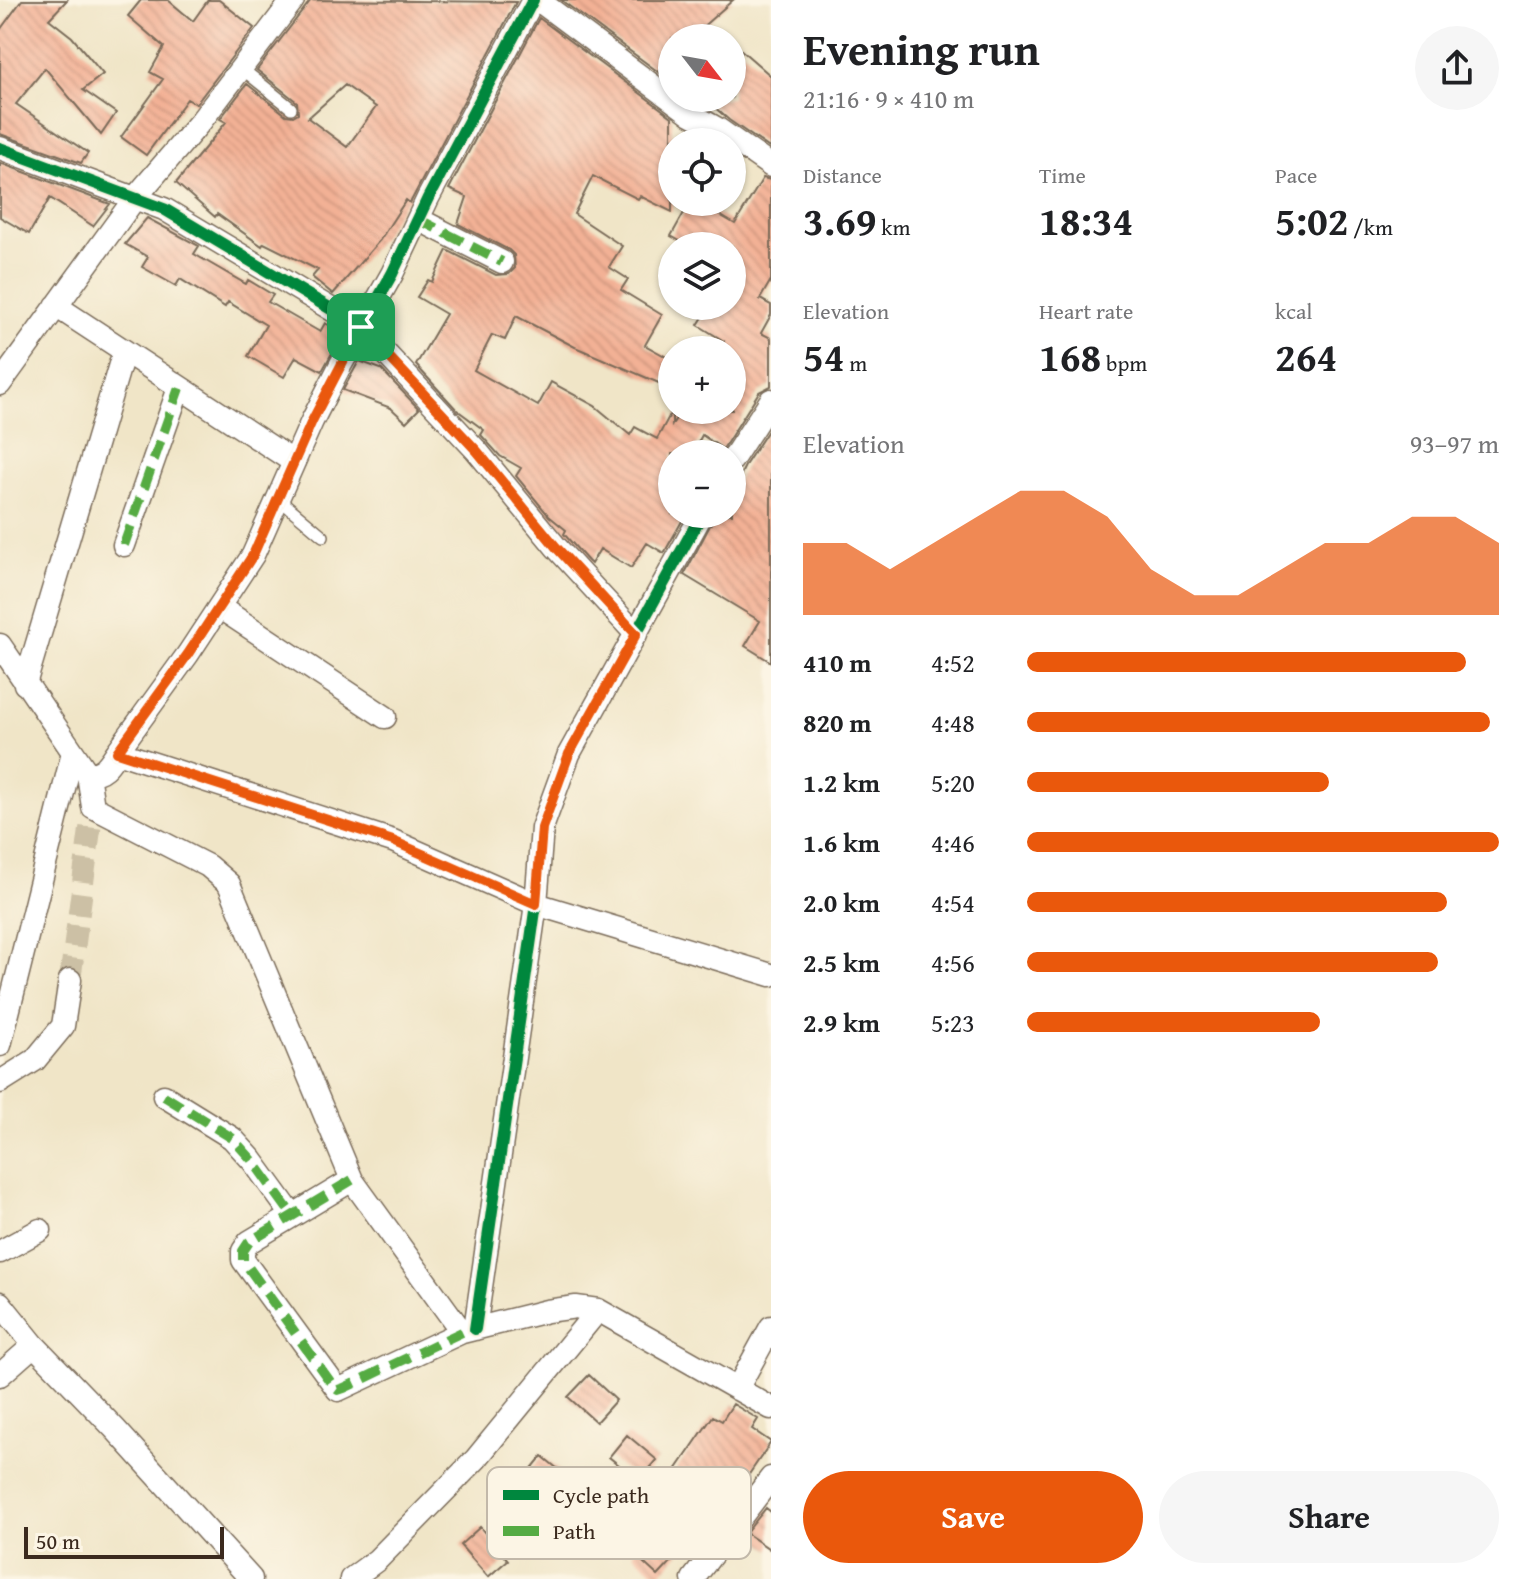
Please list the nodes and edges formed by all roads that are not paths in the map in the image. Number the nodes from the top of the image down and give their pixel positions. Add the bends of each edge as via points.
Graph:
1 (536, 0) edge
2 (285, 3) edge
3 (241, 68) junction
4 (291, 108) dead end
5 (0, 148) edge
6 (771, 166) edge
7 (135, 198) junction
8 (418, 219) junction
9 (502, 262) dead end
10 (56, 306) junction
11 (361, 327) junction
12 (124, 351) junction
13 (0, 384) edge
14 (179, 388) junction
15 (771, 400) edge
16 (745, 440) edge
17 (294, 462) junction
18 (279, 499) junction
19 (694, 528) edge
20 (323, 536) dead end
21 (124, 545) dead end
22 (219, 607) junction
23 (636, 634) junction
24 (0, 645) edge
25 (25, 684) junction
26 (385, 717) dead end
27 (73, 752) junction
28 (117, 752) junction
29 (88, 774) junction
30 (536, 904) junction
31 (771, 975) edge
32 (70, 980) tunnel mouth
33 (0, 1045) edge
34 (0, 1082) edge
35 (164, 1096) dead end
36 (352, 1180) junction
37 (292, 1215) junction
38 (40, 1230) dead end
39 (0, 1252) edge
40 (0, 1303) edge
41 (598, 1310) junction
42 (771, 1327) edge
43 (469, 1331) junction
44 (34, 1345) junction
45 (0, 1375) edge
46 (737, 1389) junction
47 (771, 1408) edge
48 (771, 1478) edge
49 (751, 1504) edge
50 (708, 1559) edge
51 (251, 1579) edge
52 (351, 1579) edge
53 (693, 1579) edge

1 - 6 street
1 - 8 street
2 - 3 street
3 - 4 lane
3 - 7 street
5 - 7 street
7 - 10 street
7 - 11 street via 164,209
8 - 9 street
8 - 11 street
10 - 12 street
10 - 13 street
11 - 17 street
11 - 23 street
12 - 14 street
12 - 25 street
14 - 17 street
14 - 21 street
15 - 16 street
17 - 18 street
18 - 20 lane
18 - 22 street via 253,555
19 - 23 street
22 - 26 street
22 - 28 street
23 - 30 street via 569,754 542,828
24 - 25 street
25 - 27 street
27 - 29 street
27 - 33 street
28 - 29 street via 109,766
28 - 30 street via 393,841
29 - 36 street via 93,807 208,866 229,884
30 - 31 street
30 - 43 street
32 - 34 street via 63,1026 35,1060
35 - 37 street via 232,1138
36 - 37 street
36 - 43 street
37 - 43 street via 249,1242 243,1260 338,1390
38 - 39 street
40 - 44 street
41 - 43 street via 561,1309
41 - 46 street
41 - 52 street via 476,1459 377,1560
42 - 46 street
44 - 45 street
44 - 51 street
46 - 47 street
48 - 49 street
50 - 53 street

